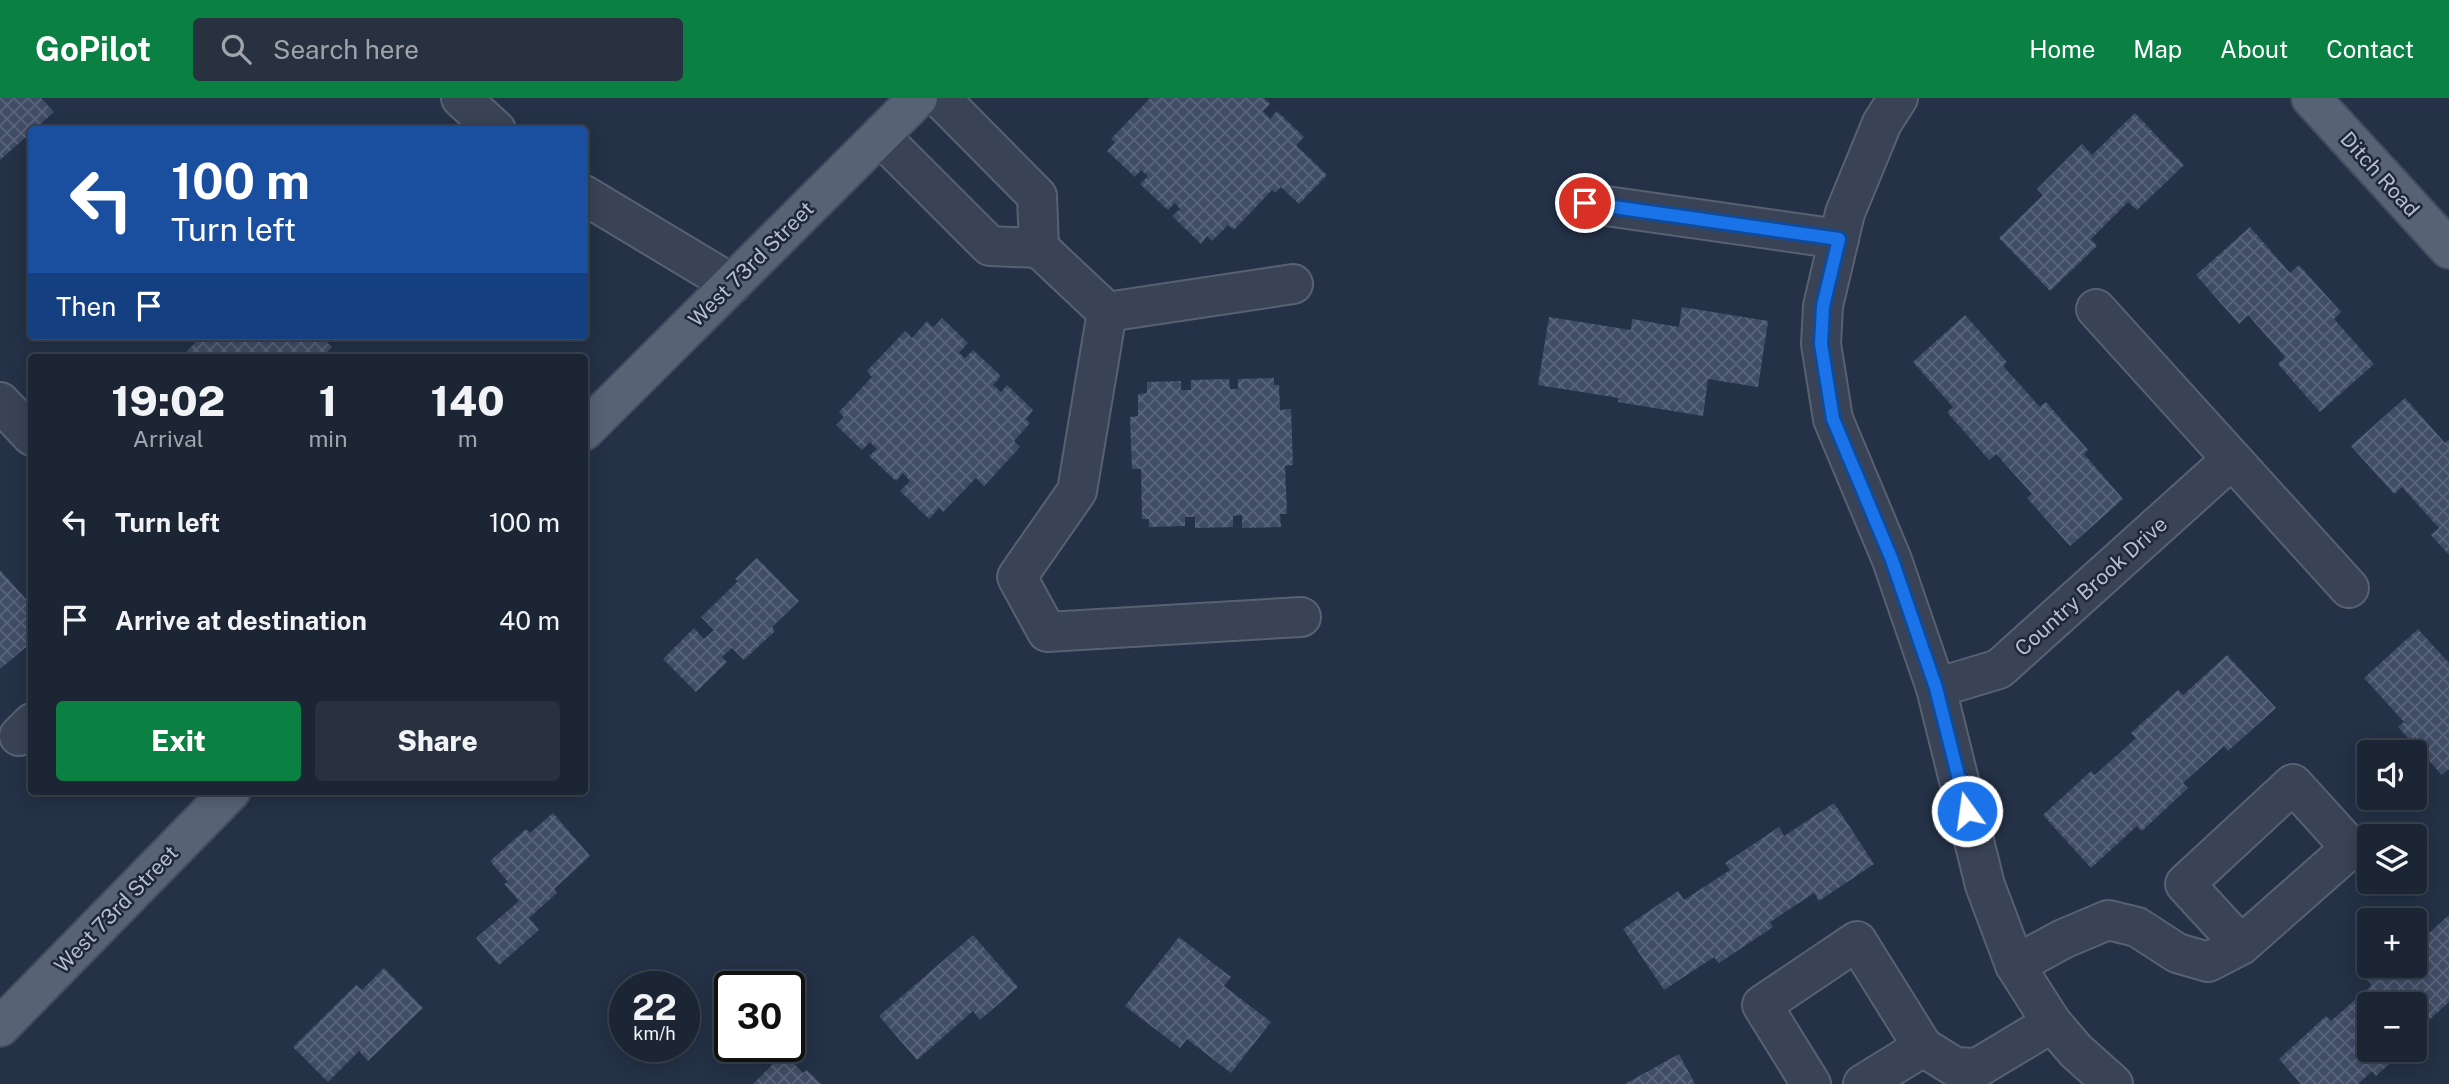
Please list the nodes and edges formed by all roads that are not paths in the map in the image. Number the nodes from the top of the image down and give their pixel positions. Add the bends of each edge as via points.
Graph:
1 (461, 98) edge
2 (918, 98) edge
3 (940, 98) edge
4 (1898, 98) edge
5 (2311, 98) edge
6 (492, 126) edge
7 (880, 136) junction
8 (588, 197) edge
9 (1585, 203) dead end
10 (1839, 239) junction
11 (1039, 248) junction
12 (2449, 249) edge
13 (732, 284) junction
14 (1293, 284) dead end
15 (2096, 309) dead end
16 (1107, 312) junction
17 (0, 401) edge
18 (588, 427) edge
19 (28, 432) edge
20 (2232, 459) junction
21 (2349, 588) dead end
22 (1301, 617) dead end
23 (1936, 688) junction
24 (227, 795) edge
25 (2241, 945) dead end
26 (2015, 965) junction
27 (2052, 1023) junction
28 (0, 1027) edge
29 (1923, 1047) junction
30 (1811, 1084) edge
31 (1863, 1084) edge
32 (2113, 1084) edge

1 - 6 street
2 - 7 main road, West 73rd Street
3 - 11 street via 1037,196
4 - 10 street via 1882,123
5 - 12 main road, Ditch Road
7 - 11 street via 990,246
7 - 13 main road, West 73rd Street
8 - 13 street
9 - 10 street
10 - 23 street via 1823,306 1821,344 1833,419 1892,560
11 - 16 street
13 - 18 main road, West 73rd Street
14 - 16 street
15 - 20 street
16 - 22 street via 1077,491 1017,577 1047,632
17 - 19 street
20 - 21 street
20 - 23 street, Country Brook Drive via 1999,669
23 - 26 street via 1985,886
24 - 28 main road, West 73rd Street
25 - 26 street via 2208,962 2177,953 2137,927 2108,920
26 - 27 street
27 - 29 street via 1977,1068 1955,1067
27 - 32 street
29 - 30 street via 1857,941 1762,1005
29 - 31 street

